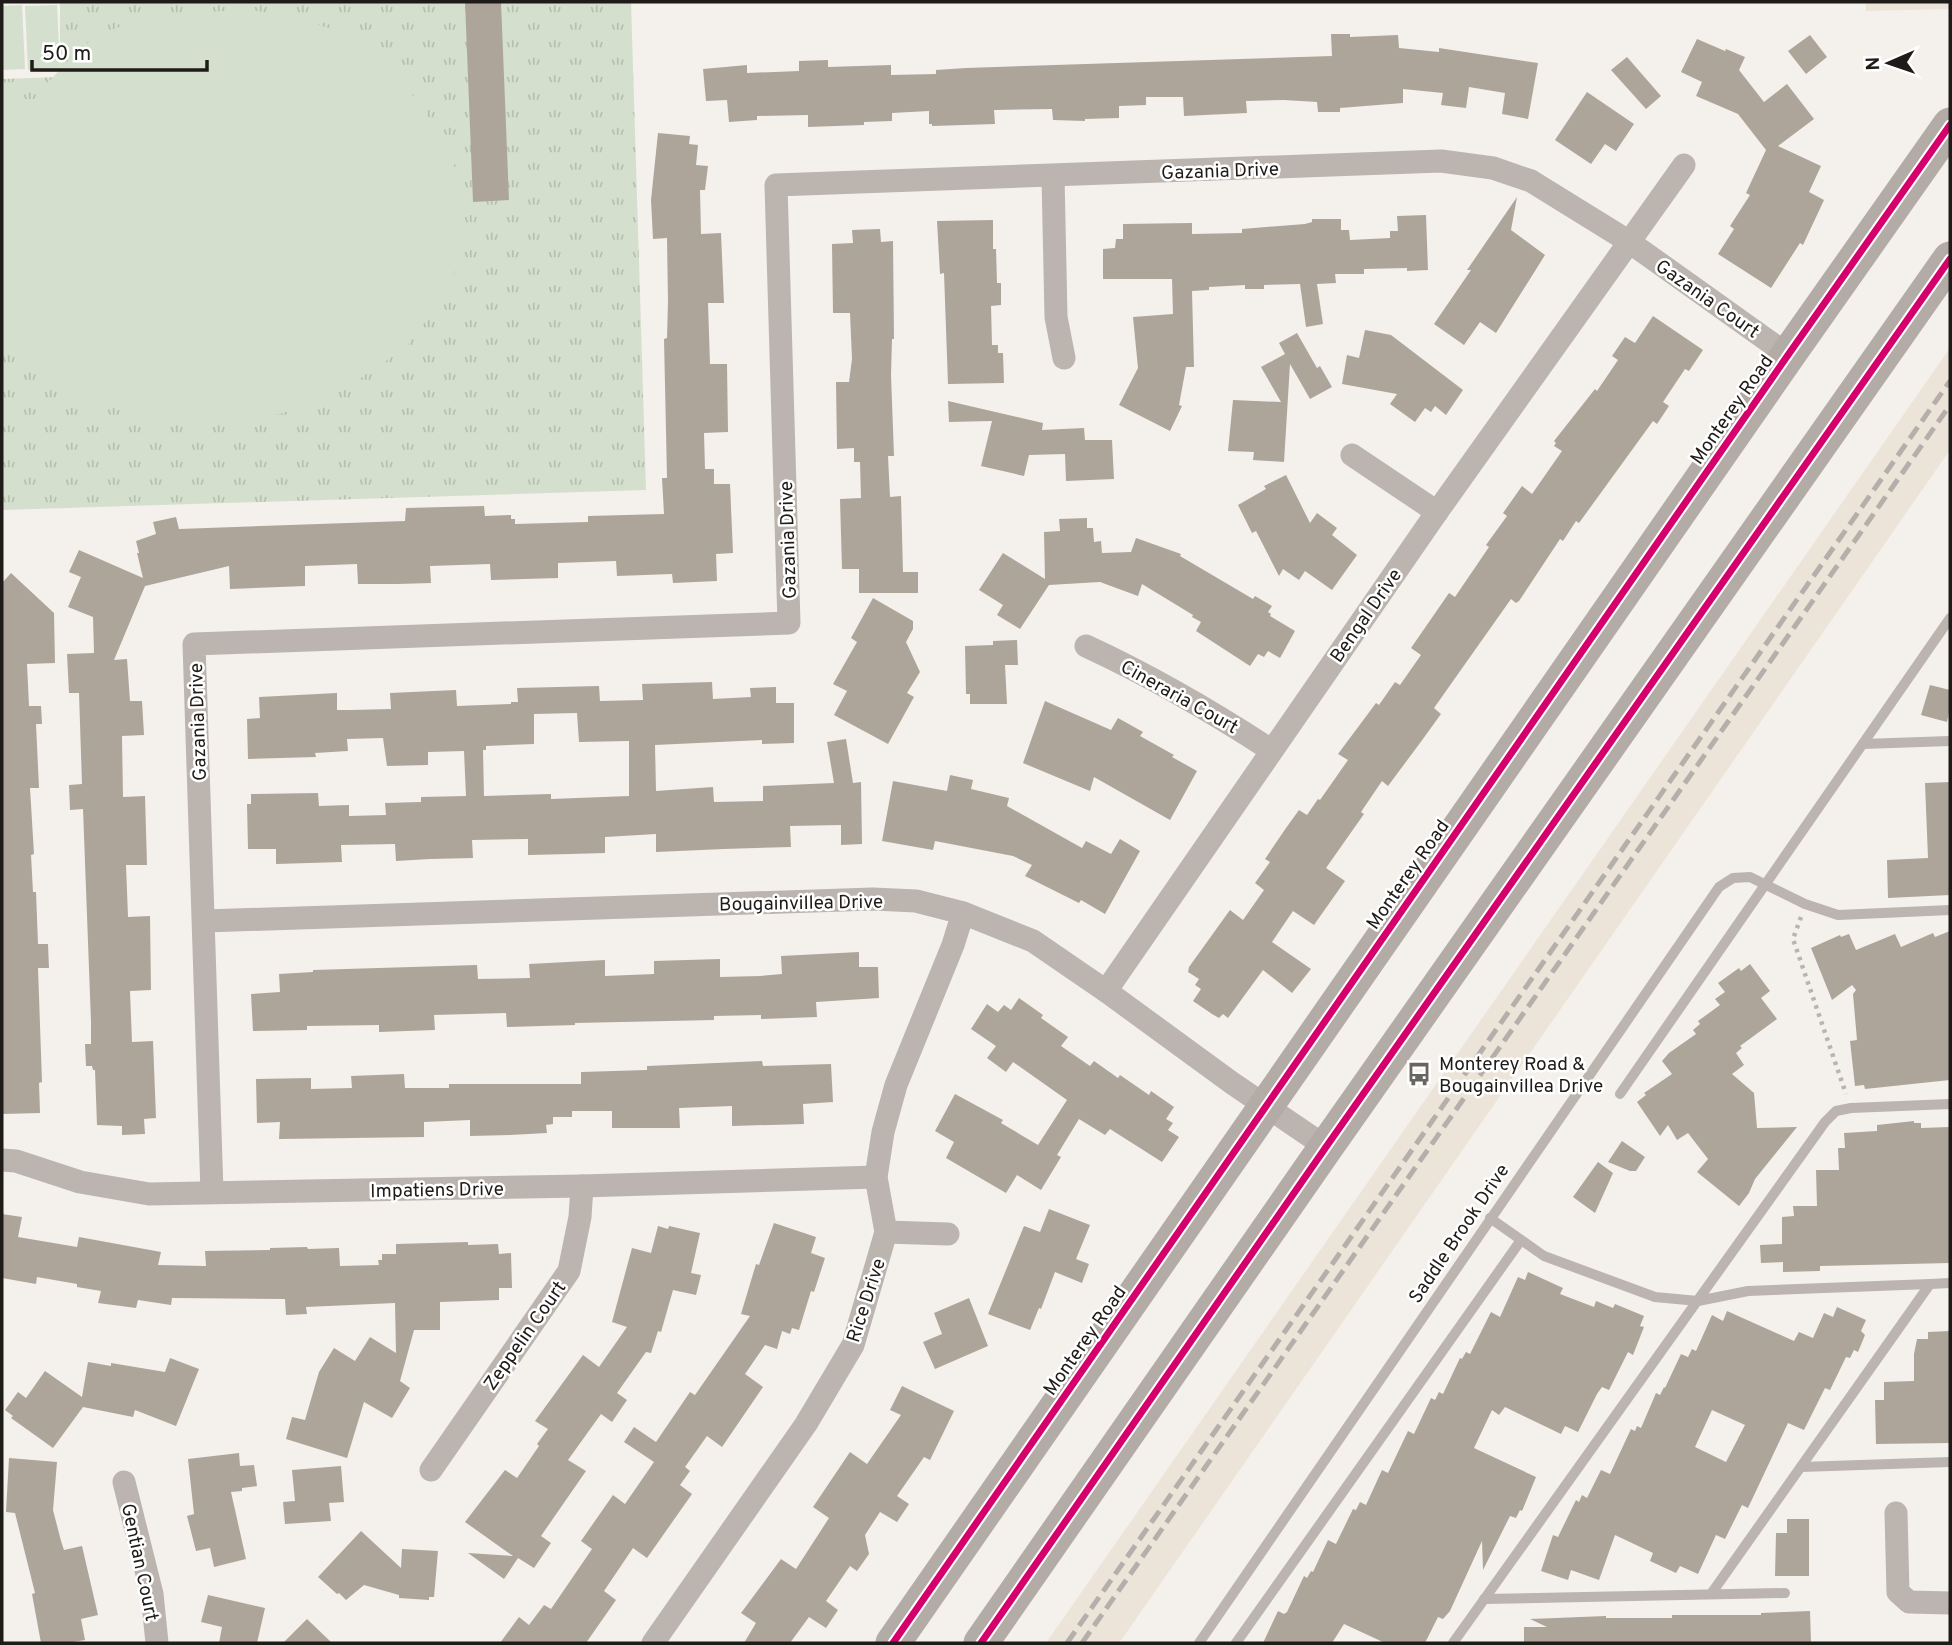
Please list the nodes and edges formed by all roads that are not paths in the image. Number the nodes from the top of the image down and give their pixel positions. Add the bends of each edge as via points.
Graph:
1 (1950, 125) edge
2 (1684, 165) dead end
3 (1053, 176) junction
4 (1628, 241) junction
5 (1950, 259) edge
6 (1788, 355) junction
7 (1064, 358) dead end
8 (1352, 455) dead end
9 (1437, 512) junction
10 (1950, 618) edge
11 (1086, 646) dead end
12 (1950, 741) edge
13 (1863, 744) junction
14 (1271, 750) junction
15 (1766, 886) junction
16 (1950, 910) edge
17 (963, 913) junction
18 (205, 921) junction
19 (1106, 990) junction
20 (1620, 1094) dead end
21 (1950, 1104) edge
22 (1265, 1105) junction
23 (1326, 1147) junction
24 (2, 1160) edge
25 (876, 1177) junction
26 (582, 1186) junction
27 (212, 1192) junction
28 (1490, 1218) junction
29 (886, 1233) junction
30 (948, 1234) dead end
31 (1521, 1240) junction
32 (1950, 1283) edge
33 (1930, 1284) junction
34 (1698, 1301) junction
35 (1950, 1462) edge
36 (1801, 1467) junction
37 (431, 1470) dead end
38 (124, 1482) dead end
39 (1896, 1513) dead end
40 (1785, 1593) dead end
41 (1711, 1594) junction
42 (1484, 1599) junction
43 (1950, 1603) edge
44 (157, 1643) edge
45 (653, 1643) edge
46 (893, 1643) edge
47 (981, 1643) edge
48 (1199, 1643) edge
49 (1236, 1643) edge
50 (1453, 1643) edge

1 - 6 main road, Monterey Road
2 - 4 street, Bengal Drive
3 - 4 street, Gazania Drive via 1441,161 1493,168 1531,181
3 - 7 street via 1055,317
3 - 18 street, Gazania Drive via 776,185 789,623 194,644
4 - 6 street, Gazania Court
4 - 9 street, Bengal Drive
5 - 23 main road
6 - 22 main road, Monterey Road
8 - 9 street
9 - 14 street, Bengal Drive
10 - 13 lane
11 - 14 street, Cineraria Court via 1137,670
12 - 13 lane
13 - 15 lane
14 - 19 street, Bengal Drive
15 - 16 lane, Saddle Brook Drive via 1838,915
15 - 20 lane
15 - 28 lane, Saddle Brook Drive via 1750,877 1733,878 1719,887
17 - 18 street, Bougainvillea Drive via 916,901 873,899
17 - 19 street, Bougainvillea Drive via 1033,941
17 - 25 street, Rice Drive via 896,1086
18 - 27 street, Gazania Drive
19 - 22 street, Bougainvillea Drive
21 - 34 lane via 1836,1111
22 - 23 street, Bougainvillea Drive
22 - 46 main road, Monterey Road
23 - 47 main road
24 - 27 street, Impatiens Drive via 80,1182 149,1194
25 - 26 street, Impatiens Drive
25 - 29 street, Rice Drive
26 - 27 street, Impatiens Drive
26 - 37 street, Zeppelin Court via 569,1271
28 - 31 lane
28 - 48 lane, Saddle Brook Drive
29 - 30 street
29 - 45 street, Rice Drive via 853,1345 806,1424
31 - 34 lane via 1544,1256 1655,1297
31 - 49 lane
32 - 33 lane
33 - 34 lane via 1748,1291
33 - 36 lane
34 - 42 lane
35 - 36 lane
36 - 41 lane
38 - 44 street, Gentian Court via 152,1594
39 - 43 street via 1898,1592 1909,1602
40 - 41 lane
41 - 42 lane
42 - 50 lane

